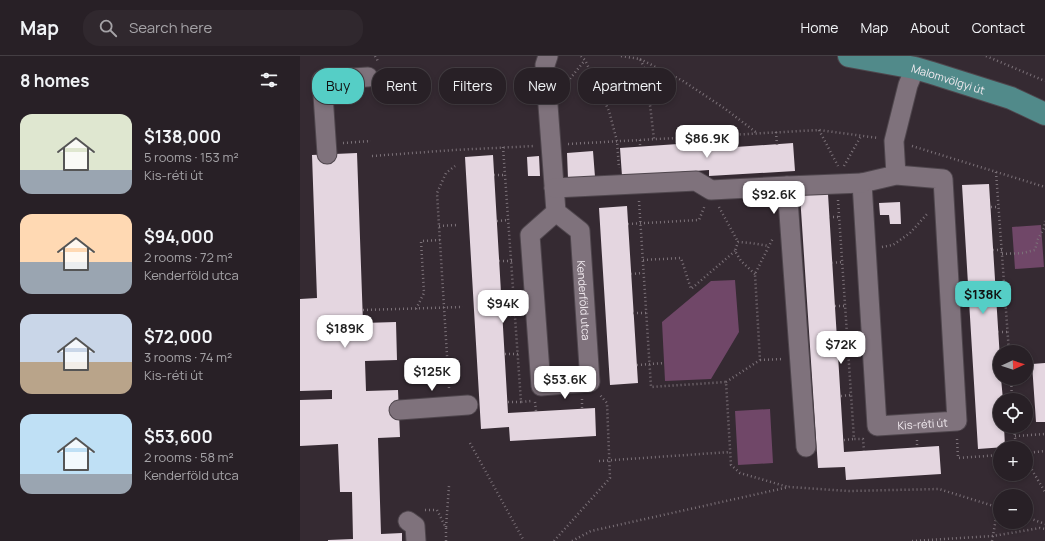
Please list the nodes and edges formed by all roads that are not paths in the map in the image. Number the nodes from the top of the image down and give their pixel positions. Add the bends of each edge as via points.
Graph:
1 (548, 56) edge
2 (849, 56) edge
3 (915, 68) junction
4 (368, 77) dead end
5 (1045, 114) edge
6 (326, 149) road end
7 (896, 175) junction
8 (862, 183) junction
9 (787, 186) junction
10 (554, 188) junction
11 (556, 212) junction
12 (459, 406) road end
13 (399, 410) dead end
14 (806, 447) dead end
15 (408, 521) dead end
16 (416, 541) edge

1 - 10 street via 545,65
2 - 3 main road, Malomvölgyi út
3 - 5 main road, Malomvölgyi út via 1010,98
3 - 7 street via 894,140
4 - 6 street via 316,81
7 - 8 street, Kis-réti út
7 - 8 street, Kis-réti út via 943,179 957,421 876,426
8 - 9 street
9 - 10 street via 711,190 696,181 620,184 582,182
9 - 14 street
10 - 11 street
11 - 11 street, Kenderföld utca via 530,235 541,386 586,390 580,231
12 - 13 street
15 - 16 street via 415,526

